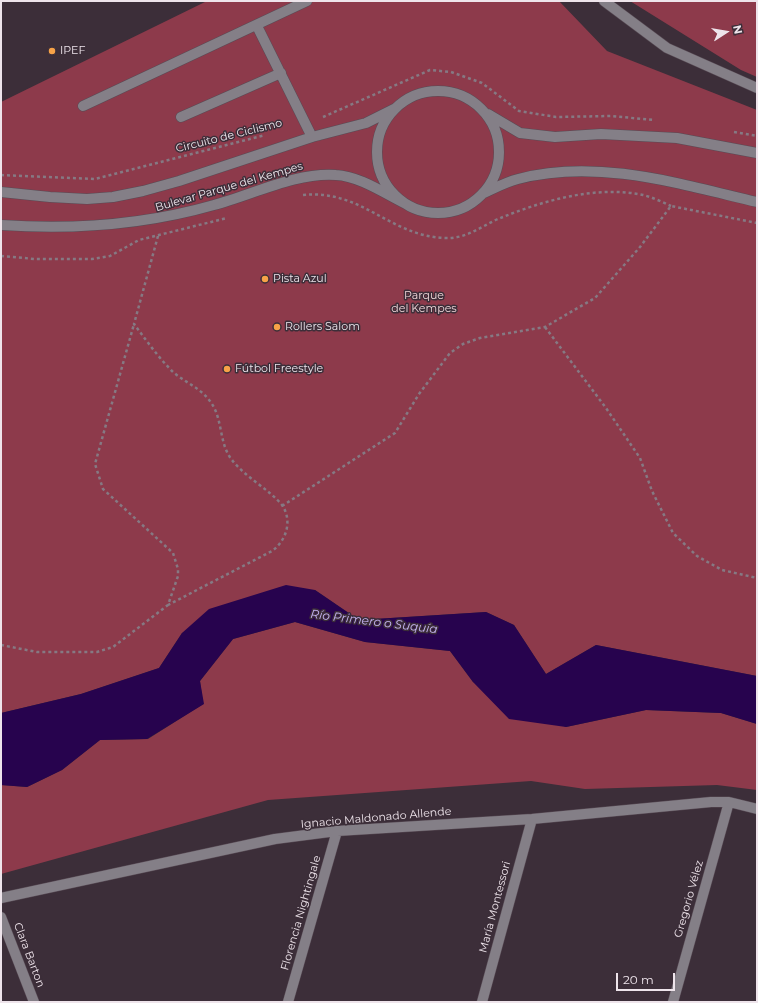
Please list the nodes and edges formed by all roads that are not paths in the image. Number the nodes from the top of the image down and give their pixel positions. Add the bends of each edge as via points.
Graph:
1 (307, 1) edge
2 (604, 1) edge
3 (257, 26) junction
4 (281, 73) junction
5 (757, 88) edge
6 (83, 106) dead end
7 (396, 108) junction
8 (485, 113) junction
9 (181, 117) dead end
10 (312, 137) junction
11 (757, 153) edge
12 (1, 192) edge
13 (484, 193) junction
14 (757, 202) edge
15 (408, 205) junction
16 (1, 225) edge
17 (729, 802) junction
18 (757, 808) edge
19 (532, 819) junction
20 (337, 831) junction
21 (1, 898) edge
22 (1, 916) edge
23 (34, 1002) edge
24 (288, 1002) edge
25 (482, 1002) edge
26 (673, 1002) edge

1 - 3 street
2 - 5 street via 667,48
3 - 4 street
3 - 6 street
4 - 9 street
4 - 10 street
7 - 8 street via 417,95 442,91 465,98
7 - 10 street, Bulevar Parque del Kempes via 366,122
7 - 15 street via 381,132 378,160 388,186
8 - 11 street via 520,133 555,137 601,134 677,138
8 - 13 street via 497,134 499,159 496,172
10 - 12 street, Bulevar Parque del Kempes via 179,181 112,197 86,199
13 - 14 street via 517,179 557,171 620,172
13 - 15 street via 467,207 447,213 427,212
15 - 16 street, Bulevar Parque del Kempes via 345,176 326,175 298,179 156,220 82,227
17 - 18 street, Ignacio Maldonado Allende
17 - 19 street, Ignacio Maldonado Allende
17 - 26 street, Gregorio Vélez
19 - 20 street, Ignacio Maldonado Allende
19 - 25 street, María Montessori
20 - 21 street, Ignacio Maldonado Allende via 275,839
20 - 24 street, Florencia Nightingale
22 - 23 street, Clara Barton

